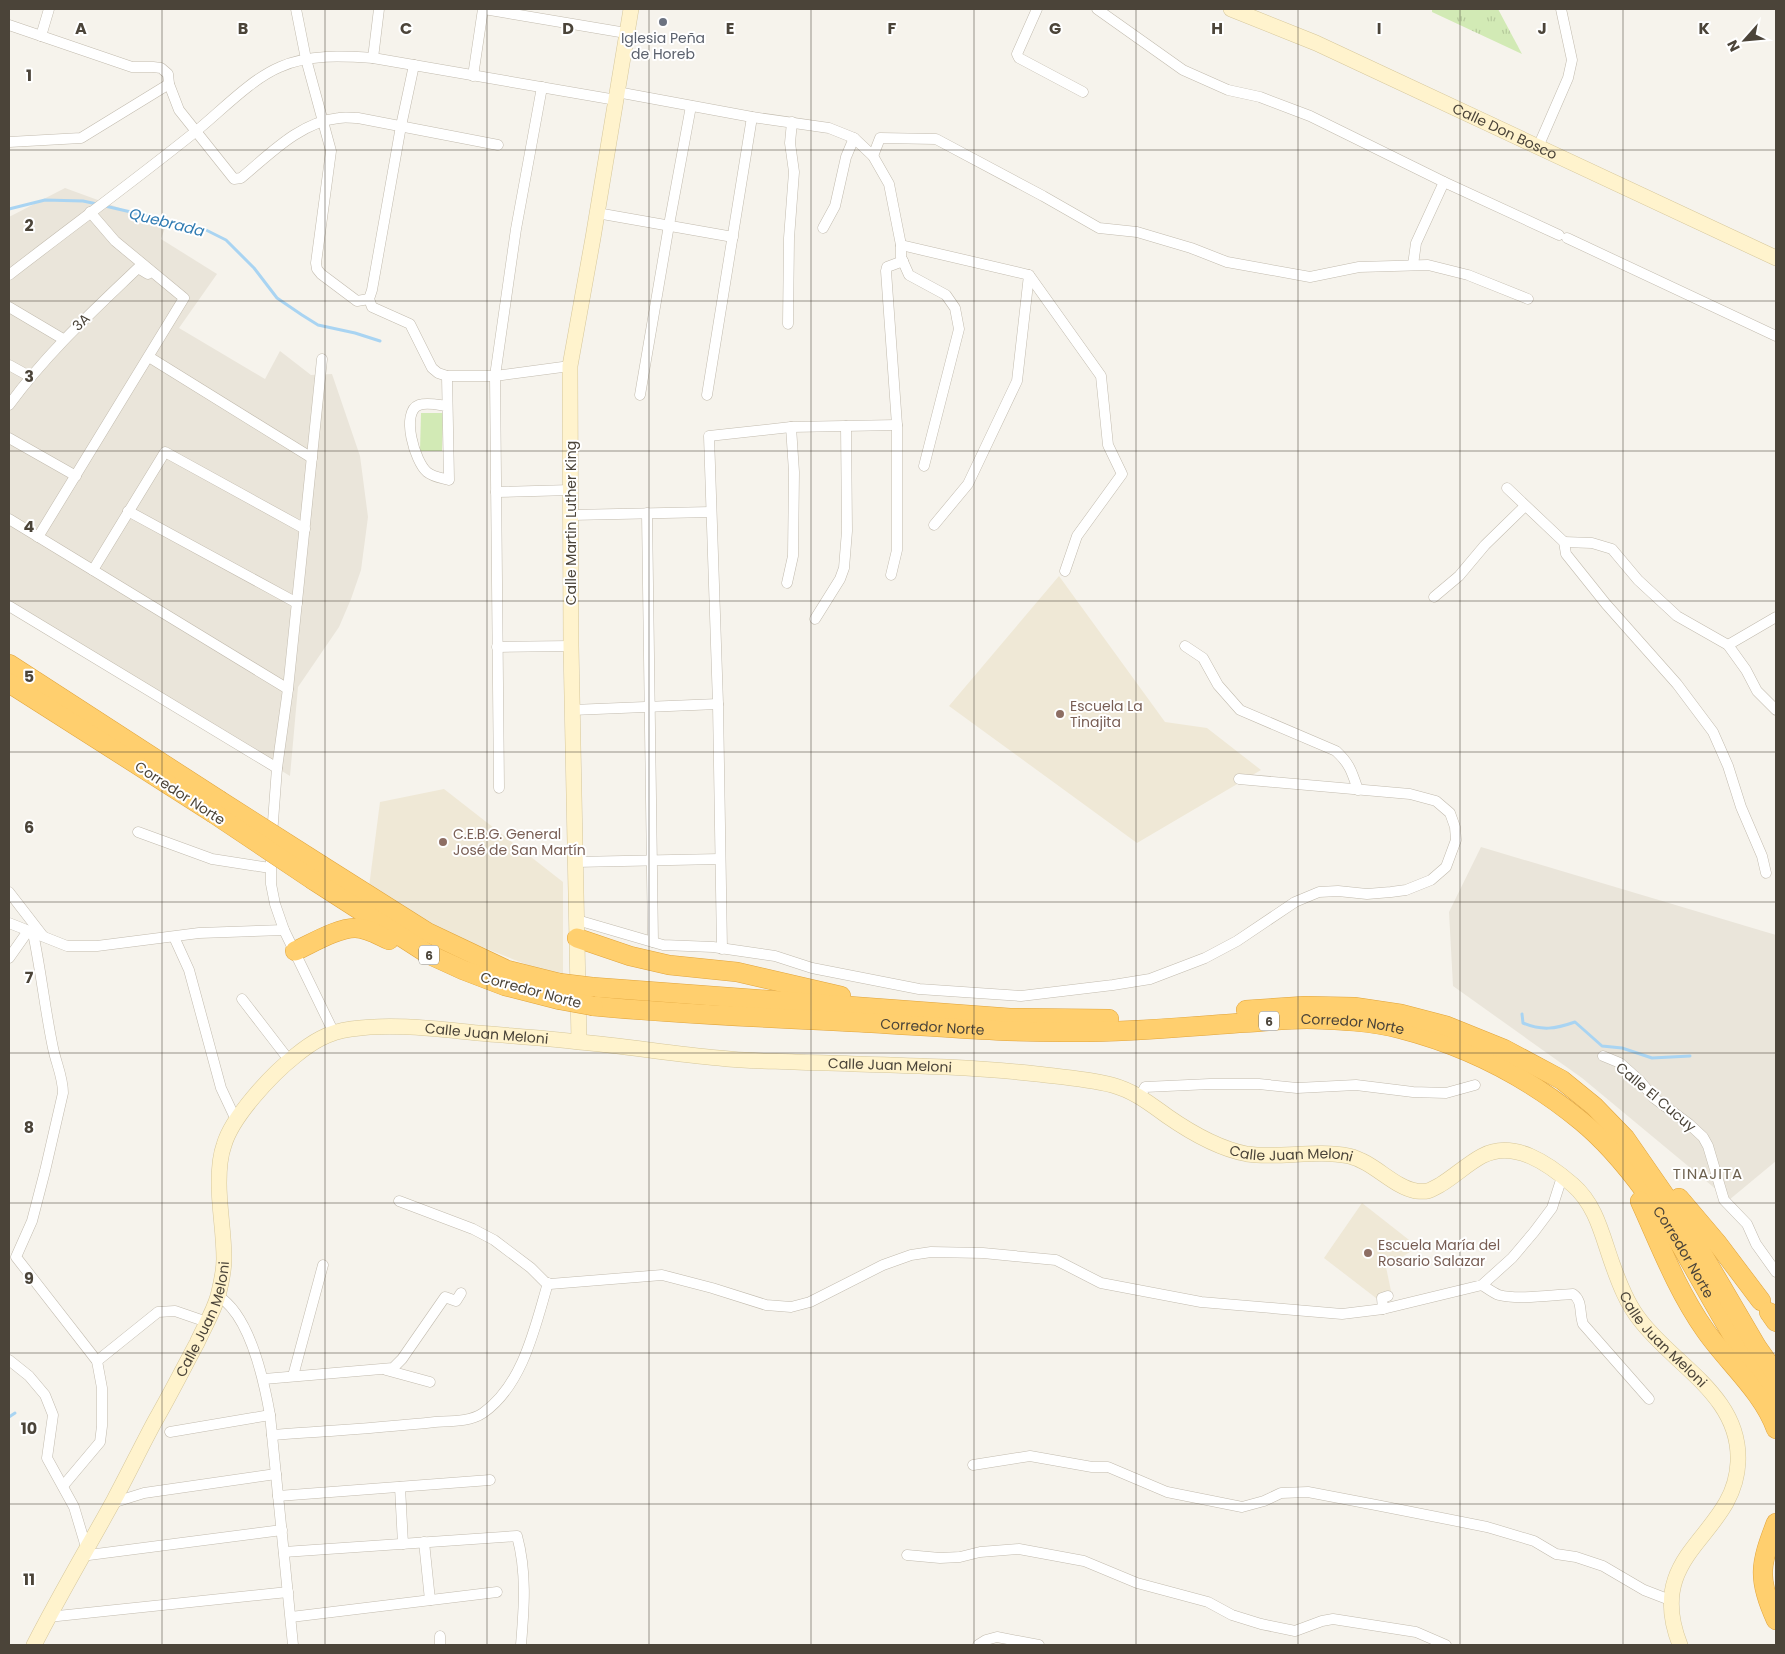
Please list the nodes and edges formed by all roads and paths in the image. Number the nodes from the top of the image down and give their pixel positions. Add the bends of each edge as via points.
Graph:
1 (49, 9) edge
2 (296, 9) edge
3 (379, 9) edge
4 (484, 9) edge
5 (630, 9) edge
6 (1037, 9) edge
7 (1097, 9) edge
8 (1231, 9) edge
9 (1561, 9) edge
10 (9, 24) edge
11 (626, 33) junction
12 (41, 36) junction
13 (373, 58) junction
14 (306, 59) junction
15 (414, 65) junction
16 (473, 76) junction
17 (169, 84) junction
18 (542, 87) junction
19 (1083, 92) dead end
20 (616, 96) junction
21 (691, 106) junction
22 (752, 117) junction
23 (324, 121) junction
24 (792, 122) junction
25 (401, 126) junction
26 (196, 131) junction
27 (854, 138) junction
28 (9, 142) edge
29 (498, 145) dead end
30 (1538, 147) junction
31 (873, 156) junction
32 (1444, 182) junction
33 (92, 211) junction
34 (597, 213) junction
35 (669, 225) junction
36 (823, 228) dead end
37 (732, 237) junction
38 (901, 245) junction
39 (1776, 258) edge
40 (902, 261) junction
41 (1413, 265) junction
42 (9, 275) edge
43 (1029, 275) junction
44 (166, 284) junction
45 (369, 299) junction
46 (1528, 299) dead end
47 (9, 307) edge
48 (788, 324) dead end
49 (1776, 336) edge
50 (63, 339) junction
51 (149, 357) junction
52 (322, 359) dead end
53 (9, 365) edge
54 (570, 366) junction
55 (30, 376) junction
56 (447, 376) junction
57 (495, 376) junction
58 (640, 395) dead end
59 (707, 396) dead end
60 (9, 404) edge
61 (447, 406) junction
62 (897, 425) junction
63 (846, 426) junction
64 (791, 427) junction
65 (9, 438) edge
66 (312, 458) junction
67 (924, 466) dead end
68 (76, 476) junction
69 (1507, 488) dead end
70 (571, 490) junction
71 (496, 492) junction
72 (1525, 506) junction
73 (128, 511) junction
74 (711, 512) junction
75 (647, 513) junction
76 (571, 514) junction
77 (9, 519) edge
78 (934, 525) dead end
79 (304, 529) junction
80 (38, 537) junction
81 (1564, 542) junction
82 (93, 570) junction
83 (1065, 571) dead end
84 (891, 575) dead end
85 (787, 582) dead end
86 (1434, 597) dead end
87 (297, 603) junction
88 (9, 606) edge
89 (1776, 617) edge
90 (815, 619) dead end
91 (1728, 645) junction
92 (571, 646) junction
93 (1185, 646) dead end
94 (497, 647) junction
95 (9, 664) edge
96 (9, 683) edge
97 (288, 688) junction
98 (718, 704) junction
99 (650, 706) junction
100 (572, 710) junction
101 (1776, 710) edge
102 (277, 768) junction
103 (1240, 779) dead end
104 (499, 788) dead end
105 (1358, 790) junction
106 (216, 807) junction
107 (138, 832) dead end
108 (720, 858) junction
109 (652, 860) junction
110 (575, 862) junction
111 (270, 868) junction
112 (317, 873) junction
113 (1766, 873) dead end
114 (9, 892) edge
115 (9, 923) edge
116 (577, 929) junction
117 (284, 930) junction
118 (30, 932) junction
119 (44, 937) junction
120 (174, 937) junction
121 (653, 942) junction
122 (722, 949) junction
123 (295, 952) junction
124 (428, 954) junction
125 (9, 958) edge
126 (560, 991) junction
127 (593, 997) junction
128 (242, 999) dead end
129 (901, 1009) junction
130 (334, 1033) junction
131 (579, 1042) junction
132 (1603, 1056) dead end
133 (289, 1060) junction
134 (1475, 1085) dead end
135 (1140, 1097) junction
136 (236, 1120) junction
137 (1625, 1138) junction
138 (1616, 1156) junction
139 (1562, 1177) junction
140 (399, 1201) dead end
141 (323, 1264) dead end
142 (1776, 1272) edge
143 (548, 1283) junction
144 (1482, 1285) junction
145 (461, 1293) dead end
146 (218, 1296) junction
147 (1388, 1296) dead end
148 (1383, 1310) junction
149 (1769, 1312) edge
150 (207, 1322) junction
151 (9, 1360) edge
152 (97, 1361) junction
153 (385, 1369) junction
154 (1776, 1374) edge
155 (293, 1376) junction
156 (264, 1379) junction
157 (430, 1382) dead end
158 (1649, 1398) dead end
159 (1776, 1398) edge
160 (270, 1416) junction
161 (1776, 1429) edge
162 (170, 1432) dead end
163 (272, 1435) junction
164 (973, 1465) dead end
165 (276, 1474) junction
166 (490, 1480) dead end
167 (64, 1486) junction
168 (400, 1487) junction
169 (278, 1496) junction
170 (112, 1504) junction
171 (1776, 1523) edge
172 (282, 1530) junction
173 (424, 1542) junction
174 (403, 1544) junction
175 (1776, 1550) edge
176 (84, 1552) junction
177 (284, 1552) junction
178 (907, 1555) dead end
179 (1776, 1591) edge
180 (288, 1592) junction
181 (497, 1592) dead end
182 (430, 1600) junction
183 (1670, 1600) junction
184 (48, 1617) junction
185 (290, 1617) junction
186 (1776, 1620) edge
187 (34, 1645) edge
188 (294, 1645) edge
189 (521, 1645) edge
190 (978, 1645) edge
191 (1039, 1645) edge
192 (1446, 1645) edge
193 (1680, 1645) edge

1 - 12 street
2 - 14 street
3 - 13 street
4 - 11 street
4 - 16 street
5 - 11 main road, Calle Martin Luther King
6 - 19 street via 1017,54 1019,58
7 - 32 street via 1183,70 1228,90 1260,97 1310,116
8 - 30 main road, Calle Don Bosco via 1316,43
9 - 30 street via 1572,60
10 - 12 street
11 - 20 main road, Calle Martin Luther King
12 - 17 street via 132,68 161,68 168,74
13 - 14 street via 339,55
13 - 15 street
14 - 23 street
14 - 26 street via 279,67 257,81
15 - 16 street
15 - 25 street
16 - 18 street
17 - 26 street via 179,110
17 - 28 street via 81,138
18 - 20 street
18 - 57 street via 516,229
20 - 21 street
20 - 34 main road, Calle Martin Luther King
21 - 22 street
21 - 35 street
22 - 24 street
22 - 37 street
23 - 25 street via 358,118
23 - 26 street via 287,140 237,180
23 - 45 street via 331,151 316,262 321,274 357,301
24 - 27 street via 829,128
24 - 48 street via 790,143 794,172
25 - 29 street
25 - 45 street
26 - 33 street
27 - 31 street
27 - 36 street via 846,157 835,206
30 - 39 main road, Calle Don Bosco
31 - 38 street via 889,184
31 - 41 street via 880,138 936,139 1099,228 1137,232 1227,262 1269,271 1310,277 1359,267
32 - 41 street via 1416,243
32 - 49 street
33 - 42 street
33 - 44 street via 115,241
34 - 35 street
34 - 54 main road, Calle Martin Luther King
35 - 37 street
35 - 58 street
37 - 59 street
38 - 40 street
38 - 43 street
40 - 62 street via 887,267 886,271
40 - 67 street via 909,275 946,295 955,308 959,329
41 - 46 street via 1428,264 1468,274
43 - 78 street via 1017,381 968,484
43 - 83 street via 1101,376 1108,445 1122,474 1077,536
44 - 50 street, 3A via 138,268
44 - 51 street via 184,298
45 - 56 street via 372,307 410,324 432,368
47 - 50 street
50 - 55 street, 3A
51 - 66 street
51 - 68 street
52 - 66 street
53 - 55 street
54 - 57 street
54 - 70 main road, Calle Martin Luther King
55 - 60 street, 3A
56 - 57 street
56 - 61 street
57 - 71 street
61 - 61 street via 448,452 449,480 427,472 420,464 410,435 411,417 417,405
62 - 63 street
62 - 84 street via 897,550
63 - 64 street
63 - 90 street via 844,568
64 - 74 street via 709,436
64 - 85 street via 793,556
65 - 68 street
66 - 79 street
68 - 80 street
69 - 72 street
70 - 71 street
70 - 76 main road, Calle Martin Luther King
71 - 94 street
72 - 81 street
72 - 86 street via 1459,576
73 - 79 street via 165,452
73 - 82 street
73 - 87 street
74 - 75 street
74 - 98 street
75 - 76 street
75 - 99 street
76 - 92 main road, Calle Martin Luther King
77 - 80 street
79 - 87 street
80 - 82 street
81 - 91 street via 1612,549 1638,580 1677,616
81 - 113 street via 1566,554 1677,684 1713,732
82 - 97 street
87 - 97 street
88 - 102 street
89 - 91 street
91 - 101 street via 1757,691
92 - 94 street
92 - 100 main road, Calle Martin Luther King
93 - 105 street via 1203,658 1218,685 1240,710 1336,751 1351,767
94 - 104 street
95 - 106 highway, Corredor Norte / 6
96 - 106 highway, Corredor Norte / 6
97 - 102 street
98 - 99 street
98 - 108 street
99 - 100 street
99 - 109 street
100 - 110 main road, Calle Martin Luther King
102 - 111 street
103 - 105 street
105 - 122 street via 1410,794 1436,801 1450,813 1456,840 1446,867 1431,880 1406,890 1367,894 1319,892 1295,902 1205,958 1150,979 1021,996 957,992 919,989 812,968 775,956
106 - 112 highway, Corredor Norte / 6, bridge
107 - 111 street via 212,859
108 - 109 street
108 - 122 street
109 - 110 street
109 - 121 street
110 - 116 main road, Calle Martin Luther King
111 - 117 street via 275,904
112 - 124 highway, Corredor Norte / 6
112 - 126 highway, Corredor Norte / 6 via 427,932
114 - 119 street
115 - 118 street
116 - 121 street
116 - 129 highway via 630,956 669,966 737,972
116 - 131 main road, Calle Martin Luther King
117 - 120 street
117 - 123 street
118 - 119 street
118 - 125 street
118 - 152 street via 40,966 63,1093 32,1221 16,1257
119 - 120 street via 67,946 97,946
120 - 136 street via 189,970 221,1088
121 - 122 street
123 - 124 highway via 343,930 355,928
123 - 130 street
124 - 126 highway, Corredor Norte / 6 via 505,986
126 - 127 highway, Corredor Norte / 6, bridge
127 - 129 highway, Corredor Norte / 6
127 - 138 highway, Corredor Norte / 6 via 664,1012 1007,1030 1076,1032 1303,1019 1380,1025 1443,1042 1496,1064 1549,1096 1584,1123
128 - 133 street
129 - 137 highway, Corredor Norte / 6 via 1019,1018 1138,1018 1305,1006 1354,1007 1401,1014 1447,1026 1504,1049 1562,1080 1594,1106
130 - 131 main road, Calle Juan Meloni via 350,1029 399,1027
130 - 133 main road, Calle Juan Meloni via 319,1038
131 - 135 main road, Calle Juan Meloni via 723,1059 996,1070 1094,1081 1114,1085
132 - 142 street, Calle El Cucuy via 1620,1063 1654,1098 1703,1136 1724,1200 1747,1224 1756,1244
133 - 136 main road, Calle Juan Meloni
134 - 135 street via 1446,1093 1356,1085 1297,1088 1210,1084 1145,1088
135 - 139 main road, Calle Juan Meloni via 1218,1145 1246,1154 1336,1154 1352,1157 1364,1161 1407,1189 1430,1190 1493,1151 1534,1157
136 - 146 main road, Calle Juan Meloni via 224,1142 218,1177 225,1264
137 - 149 highway via 1718,1244
137 - 154 highway, Corredor Norte / 6 via 1686,1226
138 - 159 highway, Corredor Norte / 6 via 1673,1234 1726,1326
138 - 161 highway via 1674,1280 1719,1349 1764,1405
139 - 144 street via 1552,1208 1512,1258
139 - 183 main road, Calle Juan Meloni via 1577,1188 1590,1205 1600,1224 1625,1296 1638,1318 1719,1401 1736,1439 1738,1468 1734,1490 1684,1559
140 - 143 street via 473,1229
141 - 155 street
143 - 148 street via 662,1275 766,1305 791,1307 810,1302 883,1265 911,1255 983,1253 1056,1260 1101,1283 1201,1302 1342,1314
143 - 163 street via 520,1369 498,1399 482,1414 469,1419 420,1424
144 - 148 street
144 - 158 street via 1502,1295 1573,1294 1579,1300 1583,1324
145 - 153 street via 456,1301 445,1297 402,1359 393,1368
146 - 150 main road, Calle Juan Meloni
146 - 156 street via 234,1310
147 - 148 street via 1382,1298
150 - 152 street via 175,1311 158,1312
150 - 170 main road, Calle Juan Meloni
151 - 167 street via 45,1395 53,1415 47,1458
152 - 167 street via 102,1388 100,1442
153 - 155 street
153 - 157 street
155 - 156 street
156 - 160 street
160 - 162 street
160 - 163 street
163 - 165 street
164 - 183 street via 1030,1456 1108,1468 1168,1492 1242,1506 1281,1494 1308,1492 1376,1504 1487,1527 1534,1541 1556,1554 1602,1566 1644,1590
165 - 169 street
165 - 170 street via 144,1493
166 - 168 street
167 - 176 street via 74,1507
168 - 169 street
168 - 174 street
169 - 172 street
170 - 176 main road, Calle Juan Meloni
171 - 186 highway via 1764,1556 1762,1576
172 - 176 street
172 - 177 street
173 - 174 street
173 - 182 street
173 - 189 street via 517,1536 525,1596
174 - 177 street
175 - 179 highway via 1773,1573
176 - 184 main road, Calle Juan Meloni
177 - 180 street
178 - 192 street via 960,1557 1019,1549 1084,1561 1137,1583 1208,1602 1232,1615 1261,1624 1295,1630 1332,1618 1416,1632
180 - 184 street
180 - 185 street
181 - 182 street
182 - 185 street
183 - 193 main road, Calle Juan Meloni via 1671,1618
184 - 187 main road, Calle Juan Meloni
185 - 188 street
190 - 191 street via 997,1636

